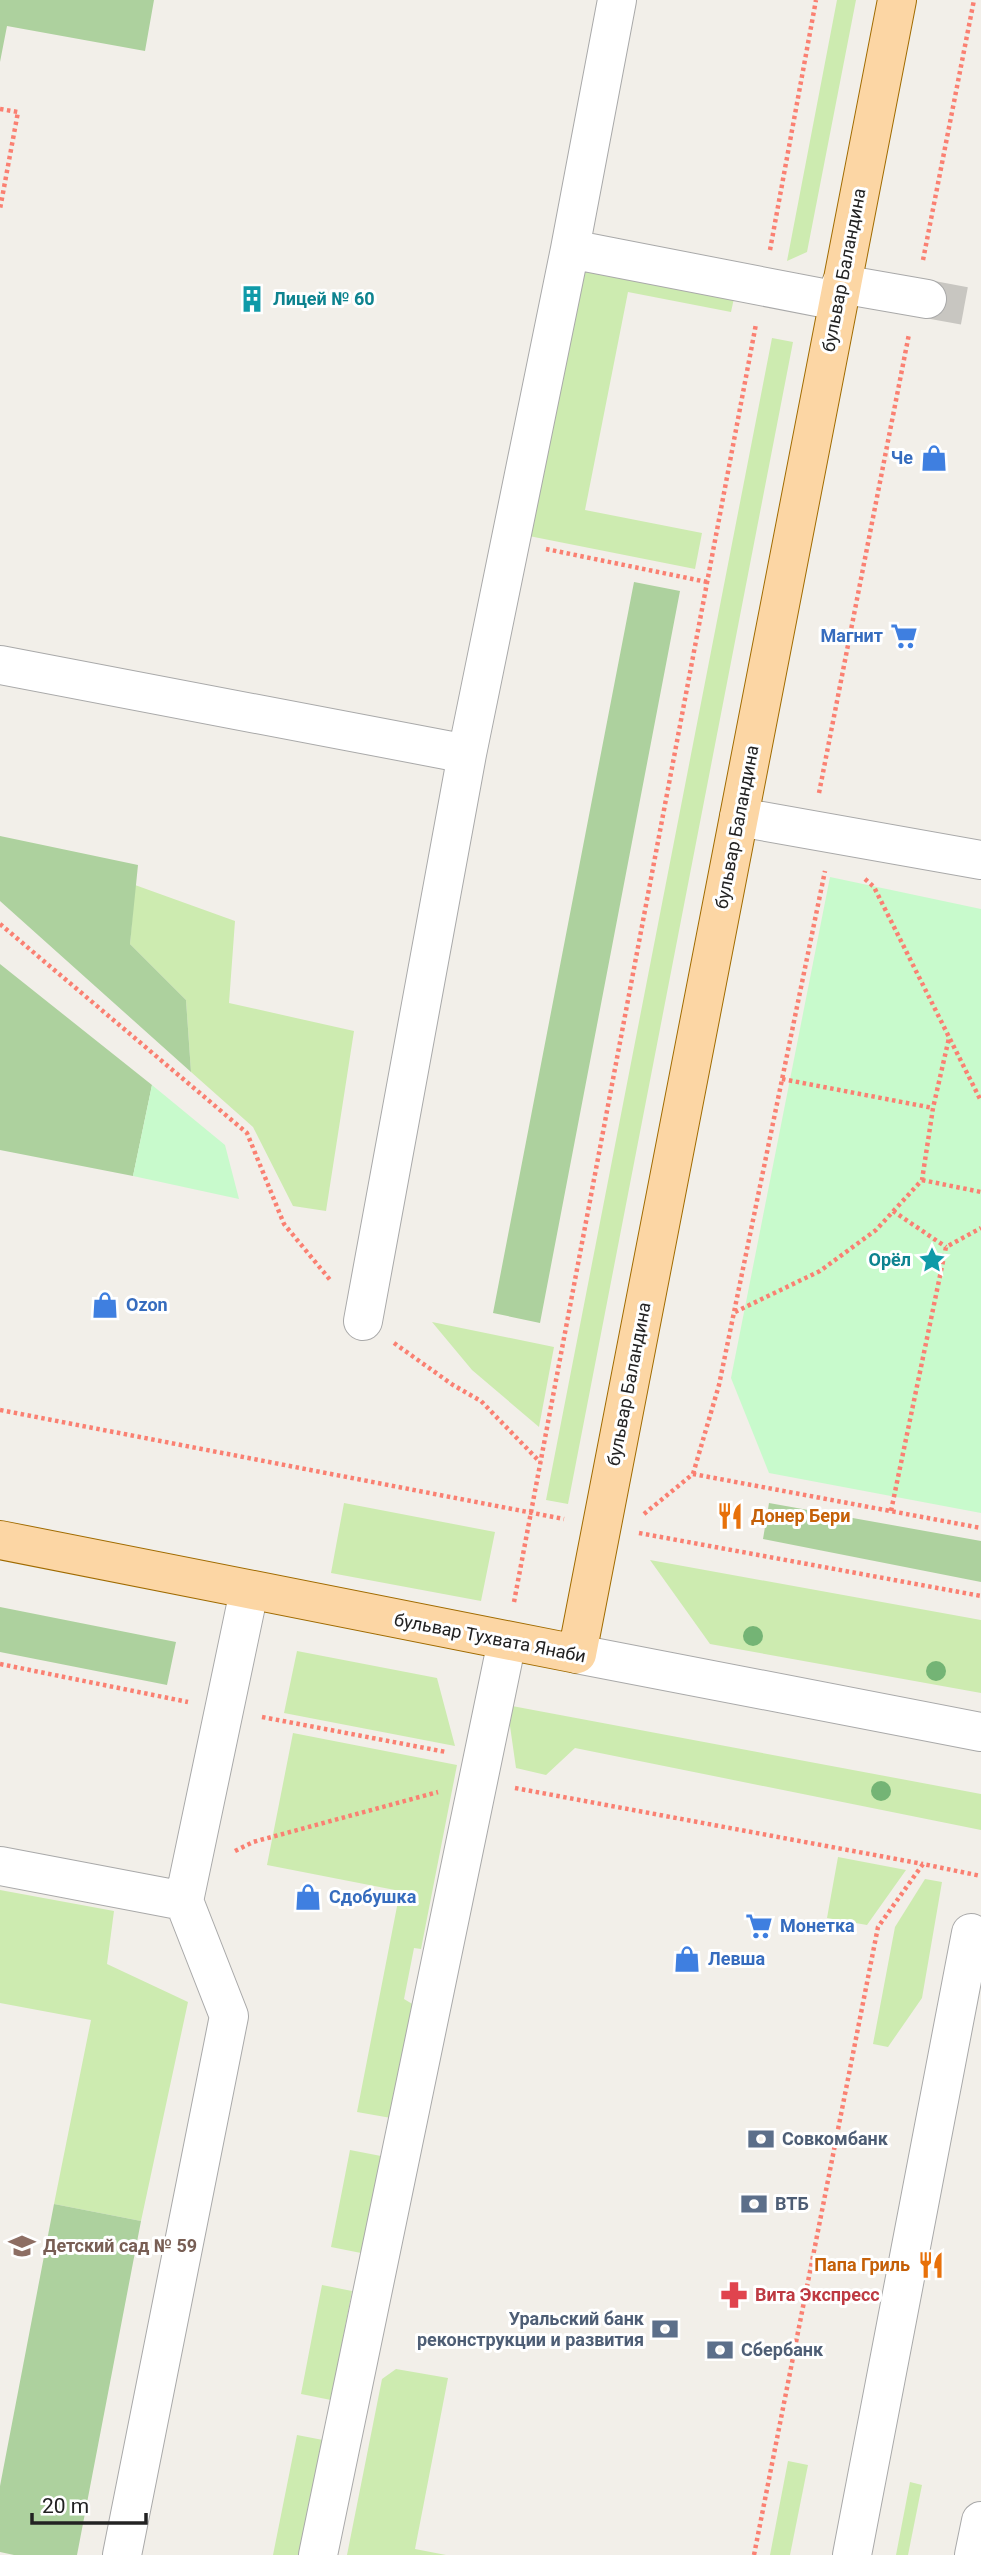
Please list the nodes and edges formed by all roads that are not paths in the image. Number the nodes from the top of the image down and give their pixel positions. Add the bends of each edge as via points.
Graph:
1 (617, 0) edge
2 (897, 0) edge
3 (570, 248) junction
4 (840, 292) junction
5 (921, 298) tunnel mouth
6 (0, 664) edge
7 (467, 754) junction
8 (740, 817) junction
9 (981, 860) edge
10 (363, 1321) road end
11 (0, 1540) edge
12 (249, 1591) junction
13 (507, 1641) junction
14 (577, 1654) junction
15 (981, 1732) edge
16 (0, 1866) edge
17 (184, 1901) junction
18 (971, 1933) dead end
19 (981, 2521) edge
20 (122, 2555) edge
21 (318, 2555) edge
22 (852, 2555) edge
23 (974, 2555) edge

1 - 3 street
2 - 4 main road, бульвар Баландина
3 - 4 street via 763,286
3 - 7 street
4 - 5 street
4 - 8 main road, бульвар Баландина
6 - 7 street
7 - 10 street
8 - 9 street
8 - 14 main road, бульвар Баландина
11 - 12 main road, бульвар Тухвата Янаби
12 - 13 main road, бульвар Тухвата Янаби
12 - 17 street
13 - 14 main road, бульвар Тухвата Янаби
13 - 21 street
14 - 15 street, бульвар Тухвата Янаби
16 - 17 street
17 - 20 street via 229,2016
18 - 22 street
19 - 23 street

